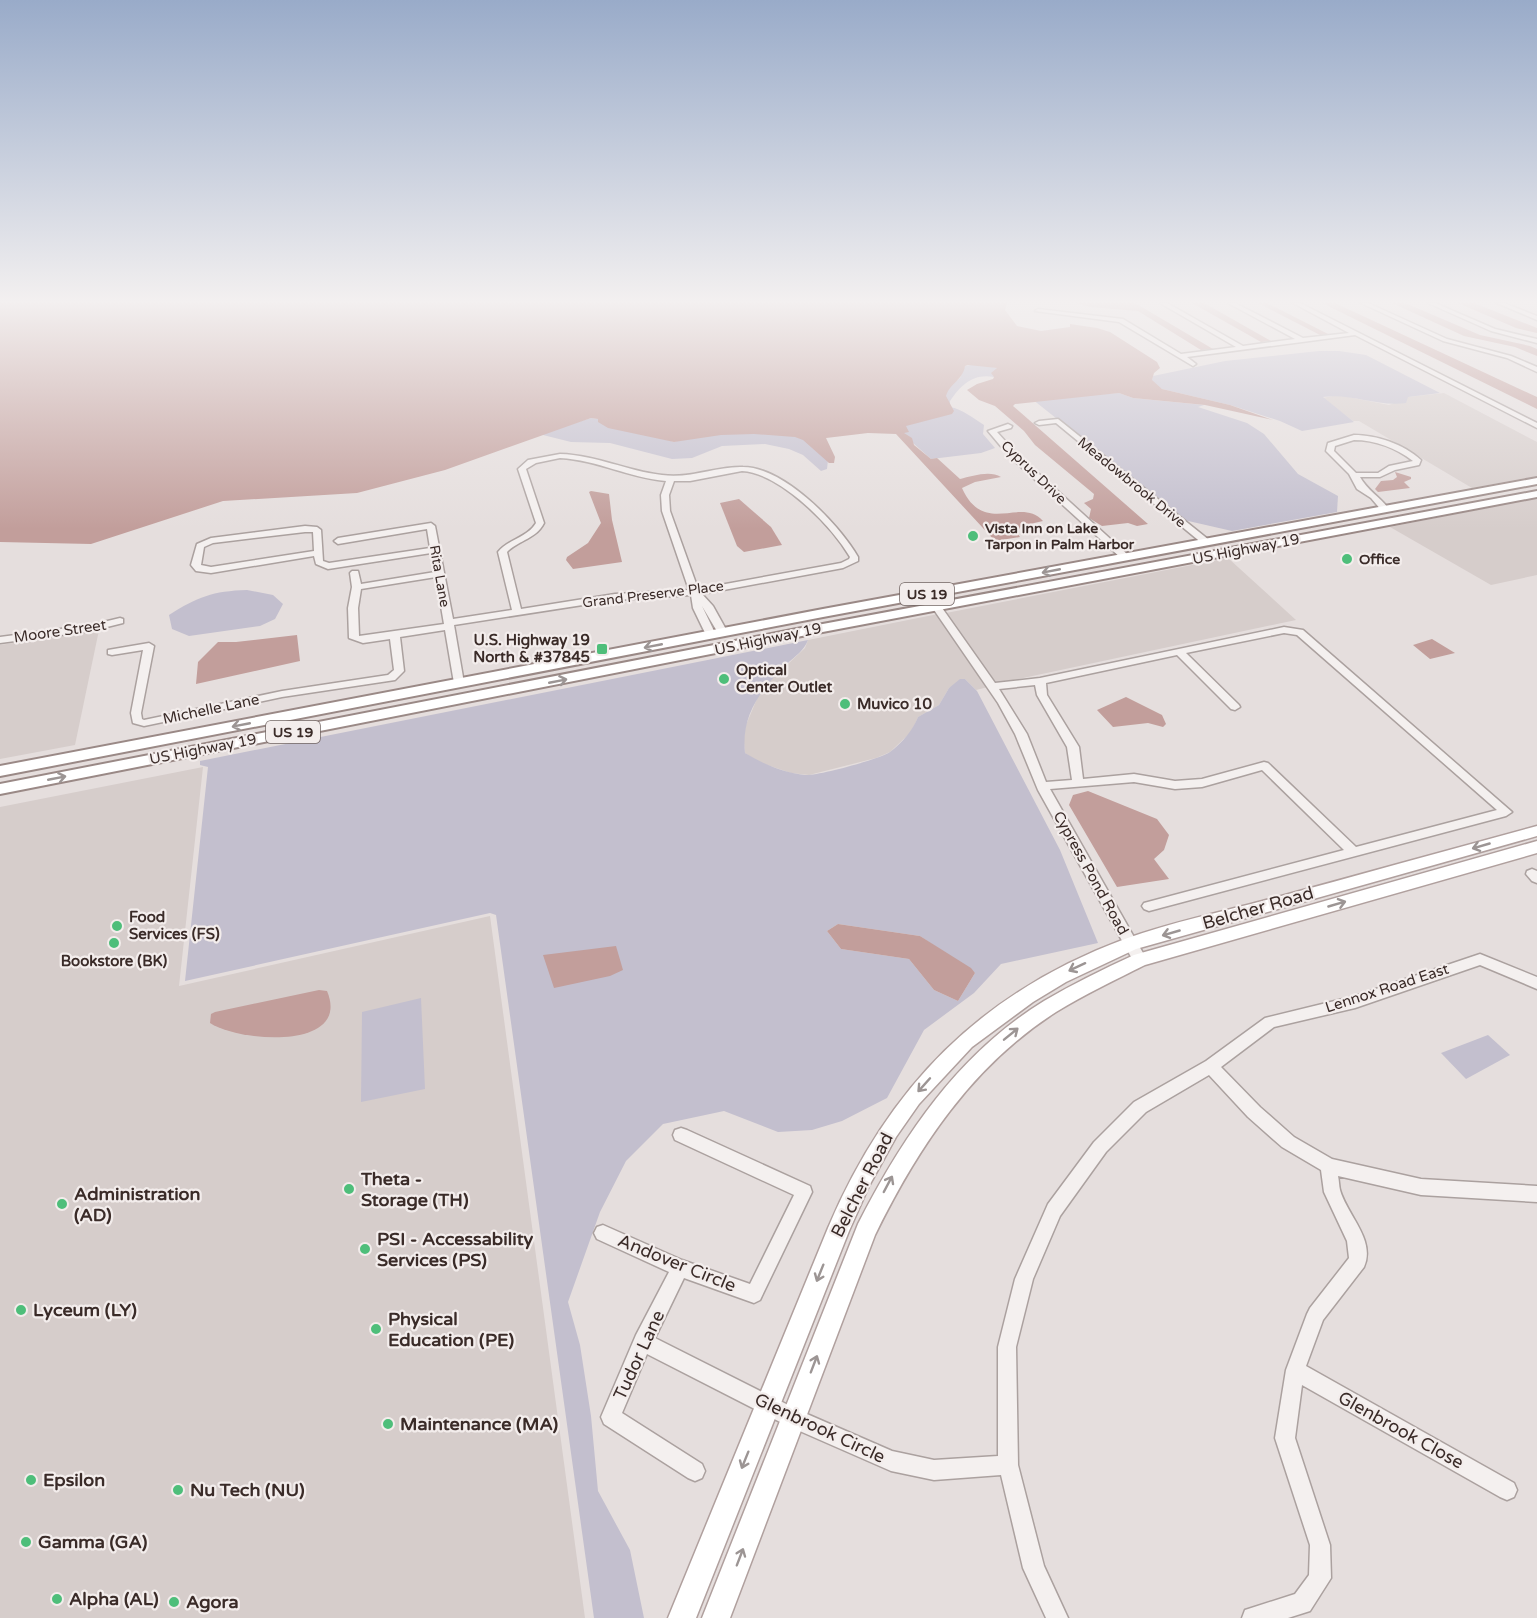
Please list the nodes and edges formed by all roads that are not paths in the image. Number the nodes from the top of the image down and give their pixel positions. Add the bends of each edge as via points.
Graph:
1 (1442, 379) edge
2 (1001, 420) dead end
3 (1039, 423) dead end
4 (1537, 426) edge
5 (1354, 475) junction
6 (671, 479) junction
7 (1537, 481) edge
8 (1537, 487) edge
9 (1537, 494) edge
10 (1452, 496) junction
11 (1509, 499) junction
12 (1385, 509) junction
13 (1409, 518) junction
14 (1312, 536) junction
15 (1232, 537) junction
16 (338, 541) dead end
17 (1206, 542) junction
18 (435, 550) junction
19 (319, 553) junction
20 (1125, 557) junction
21 (1138, 569) junction
22 (355, 573) dead end
23 (439, 574) junction
24 (1012, 578) junction
25 (1065, 582) junction
26 (357, 587) junction
27 (953, 589) junction
28 (695, 592) junction
29 (937, 607) junction
30 (517, 613) junction
31 (823, 614) junction
32 (120, 621) dead end
33 (449, 625) junction
34 (812, 630) junction
35 (717, 634) junction
36 (395, 635) junction
37 (0, 640) edge
38 (732, 647) junction
39 (112, 652) dead end
40 (1180, 653) junction
41 (567, 662) junction
42 (645, 664) junction
43 (1040, 681) junction
44 (459, 683) junction
45 (992, 687) junction
46 (473, 697) junction
47 (1235, 707) dead end
48 (254, 739) junction
49 (0, 771) edge
50 (1078, 782) junction
51 (1042, 786) junction
52 (0, 789) edge
53 (1537, 831) edge
54 (1537, 847) edge
55 (1354, 852) junction
56 (1149, 906) dead end
57 (1135, 952) junction
58 (1537, 983) edge
59 (1211, 1066) junction
60 (681, 1135) dead end
61 (1329, 1166) junction
62 (1537, 1194) edge
63 (603, 1233) dead end
64 (680, 1268) junction
65 (643, 1342) junction
66 (1295, 1370) junction
67 (767, 1405) junction
68 (793, 1418) junction
69 (1008, 1466) junction
70 (695, 1471) dead end
71 (1507, 1490) dead end
72 (682, 1618) edge
73 (716, 1618) edge
74 (1057, 1618) edge
75 (1253, 1618) edge

1 - 4 street
2 - 20 street, Cyprus Drive via 1008,426 992,431 1005,446
3 - 17 street, Meadowbrook Drive via 1058,422
5 - 5 street via 1330,451 1331,445 1370,437 1398,447 1417,460 1380,475
5 - 12 street via 1360,487
6 - 28 street via 665,495 666,511
6 - 28 street, Grand Preserve Place via 741,469 760,471 814,508 854,557 843,565
6 - 30 street via 578,455 552,456 524,466 540,523 531,535 502,552
7 - 10 highway, US Highway 19 / US 19
8 - 11 highway
9 - 11 highway, US Highway 19 / US 19
10 - 12 highway, US Highway 19 / US 19
10 - 13 highway via 1408,511
11 - 13 highway, US Highway 19 / US 19
12 - 14 highway via 1378,517
12 - 15 highway, US Highway 19 / US 19
13 - 14 highway, US Highway 19 / US 19
14 - 21 highway, US Highway 19 / US 19
15 - 17 highway, US Highway 19 / US 19
15 - 21 highway via 1149,560
16 - 18 street, Rita Lane via 431,526
17 - 20 highway, US Highway 19 / US 19
18 - 19 street via 328,566 319,562
18 - 23 street, Rita Lane
19 - 19 street via 317,530 305,529 211,541 200,546 196,565 211,570
20 -> 24 highway, US Highway 19 / US 19
20 - 25 highway via 1117,566
21 - 25 highway, US Highway 19 / US 19
22 - 26 street
23 - 26 street
23 - 33 street, Rita Lane
24 - 27 highway, US Highway 19 / US 19
24 - 29 highway via 953,596
25 - 29 highway, US Highway 19 / US 19
26 - 36 street, Grand Preserve Place via 354,638
27 - 31 highway, US Highway 19 / US 19
27 - 34 highway via 931,599 833,621
28 - 30 street, Grand Preserve Place via 615,597
28 - 35 street via 698,608
29 - 34 highway, US Highway 19 / US 19
29 - 45 street, Cypress Pond Road
30 - 33 street, Grand Preserve Place
31 - 35 highway, US Highway 19 / US 19
31 - 38 highway via 810,621 735,639
32 - 37 street, Moore Street
33 - 36 street, Grand Preserve Place
33 - 44 street, Rita Lane
34 - 38 highway, US Highway 19 / US 19
35 -> 41 highway, US Highway 19 / US 19
35 - 42 highway via 716,640
36 - 39 street, Michelle Lane via 398,675 144,723 137,721 136,712 149,646
38 - 42 highway, US Highway 19 / US 19
40 - 43 street
40 - 47 street
40 - 55 street via 1284,630 1300,632 1506,813
41 - 44 highway, US Highway 19 / US 19
41 - 46 highway via 487,686
46 -> 42 highway, US Highway 19 / US 19
43 - 45 street
43 - 50 street via 1042,694 1073,747
44 - 48 highway via 439,696 281,727
44 -> 49 highway, US Highway 19 / US 19
45 - 51 street, Cypress Pond Road via 1021,734
46 - 48 highway, US Highway 19 / US 19
52 -> 48 highway, US Highway 19 / US 19
50 - 51 street
50 - 55 street via 1134,778 1175,786 1264,766
51 - 57 street, Cypress Pond Road
53 -> 57 main road, Belcher Road
57 -> 54 main road, Belcher Road
55 - 56 street
57 -> 67 main road, Belcher Road via 1070,970 1006,1008 968,1039 917,1092 864,1173
68 -> 57 main road, Belcher Road via 866,1231 886,1187 927,1121 971,1069 1033,1016
58 - 59 street, Lennox Road East via 1480,958 1355,1002 1270,1022
59 - 61 street via 1288,1142
59 - 69 street, Lennox Road East via 1140,1107 1100,1147 1054,1210 1024,1278 1006,1347
60 - 64 street, Andover Circle via 804,1192 754,1294
61 - 62 street via 1421,1187
61 - 66 street via 1332,1192 1356,1240 1358,1261 1316,1314
63 - 64 street, Andover Circle
64 - 65 street, Tudor Lane
65 - 67 street, Glenbrook Circle
65 - 70 street, Tudor Lane via 610,1417
66 - 71 street, Glenbrook Close
66 - 75 street via 1285,1438 1320,1545 1320,1578 1302,1603
67 - 68 street, Glenbrook Circle
67 -> 72 main road, Belcher Road
68 - 69 street, Glenbrook Circle via 891,1461 933,1470
73 -> 68 main road, Belcher Road
69 - 74 street, Lennox Road East via 1034,1568

